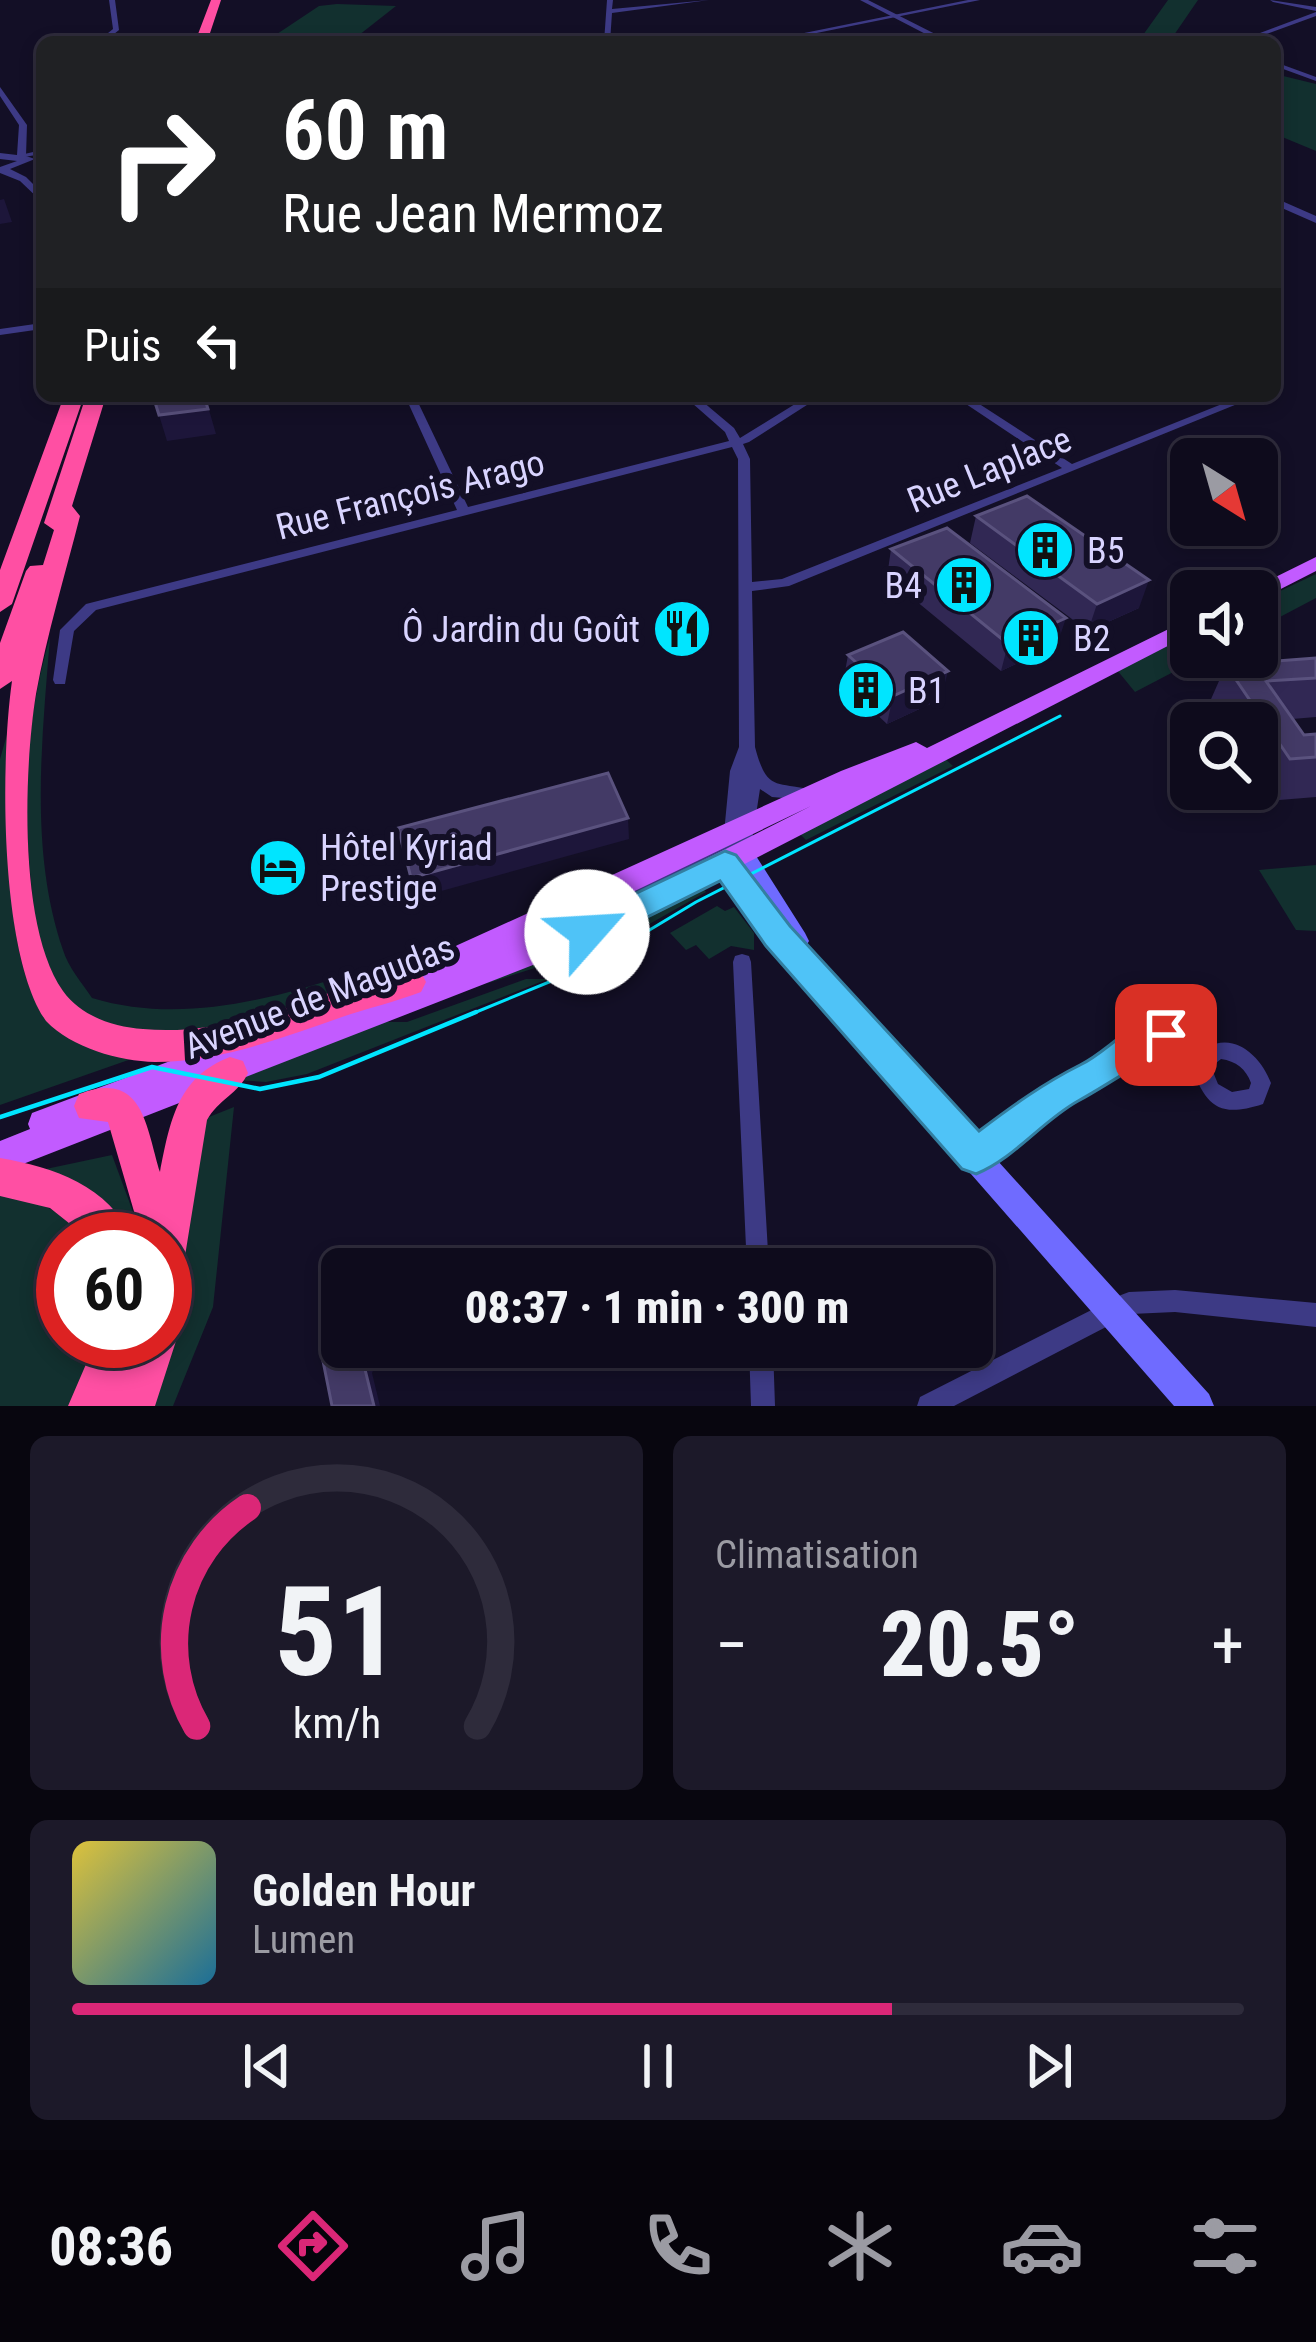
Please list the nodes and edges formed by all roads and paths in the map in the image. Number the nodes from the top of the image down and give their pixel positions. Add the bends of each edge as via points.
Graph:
1 (112, 0) edge
2 (610, 0) edge
3 (706, 0) edge
4 (862, 0) edge
5 (977, 0) edge
6 (1273, 0) edge
7 (1290, 1) edge
8 (225, 3) edge
9 (610, 10) junction
10 (1316, 12) edge
11 (898, 18) junction
12 (108, 36) edge
13 (205, 36) edge
14 (215, 36) edge
15 (608, 36) edge
16 (804, 36) edge
17 (935, 36) edge
18 (1255, 36) edge
19 (1281, 66) edge
20 (1316, 79) edge
21 (1, 92) edge
22 (19, 140) junction
23 (2, 156) edge
24 (30, 156) edge
25 (0, 170) edge
26 (23, 179) junction
27 (36, 193) edge
28 (1281, 204) edge
29 (1316, 220) edge
30 (36, 327) edge
31 (0, 332) edge
32 (72, 402) edge
33 (95, 402) edge
34 (413, 402) edge
35 (696, 402) edge
36 (806, 402) edge
37 (968, 402) edge
38 (1237, 402) edge
39 (739, 442) junction
40 (1071, 468) junction
41 (60, 508) junction
42 (464, 511) junction
43 (1316, 563) edge
44 (1278, 582) edge
45 (746, 587) junction
46 (0, 604) edge
47 (1170, 635) edge
48 (1109, 665) junction
49 (0, 680) edge
50 (60, 680) dead end
51 (747, 747) junction
52 (883, 764) junction
53 (754, 774) junction
54 (811, 793) junction
55 (737, 844) junction
56 (742, 962) dead end
57 (409, 982) junction
58 (1204, 1057) dead end
59 (230, 1073) junction
60 (107, 1109) junction
61 (0, 1141) edge
62 (976, 1156) junction
63 (0, 1157) edge
64 (0, 1177) edge
65 (91, 1212) edge
66 (151, 1212) edge
67 (172, 1212) edge
68 (757, 1248) edge
69 (1111, 1308) junction
70 (1316, 1315) edge
71 (106, 1368) edge
72 (146, 1368) edge
73 (763, 1368) edge
74 (765, 1400) edge
75 (90, 1406) edge
76 (134, 1406) edge
77 (929, 1406) edge
78 (1197, 1406) edge

1 - 12 street via 116,30
2 - 9 street
3 - 9 street
4 - 11 street
5 - 11 street
6 - 7 street
7 - 10 street
8 - 13 highway
8 - 14 highway
9 - 15 street
10 - 18 street
11 - 16 street
11 - 17 street
19 - 20 street
21 - 22 street via 22,125
22 - 23 street
22 - 24 street
23 - 24 street
24 - 25 street
24 - 26 street
25 - 26 street
26 - 27 street
28 - 29 street
30 - 31 street
32 - 46 highway
33 - 41 highway
34 - 42 street
35 - 39 street
36 - 39 street, Rue François Arago
37 - 40 street
38 - 40 street, Rue Laplace
39 - 42 street, Rue François Arago
39 - 45 street
40 - 45 street, Rue Laplace via 784,583
41 - 49 highway
41 - 57 highway via 69,516 19,721 16,799 23,918 50,1000 110,1039 176,1046 243,1036
42 - 50 street, Rue François Arago via 92,607 67,630
43 - 44 main road
45 - 51 street
47 - 48 main road, Avenue de Magudas
48 - 52 main road, Avenue de Magudas
48 - 55 main road, Avenue de Magudas
51 - 53 street
51 - 55 street via 739,764
52 - 54 main road, Avenue de Magudas
52 - 55 main road
53 - 54 street via 772,791
53 - 55 street
54 - 55 main road, Avenue de Magudas
55 - 57 main road, Avenue de Magudas
55 - 59 main road, Avenue de Magudas via 536,954
55 - 62 main road via 778,936
56 - 68 street
57 - 60 main road, Avenue de Magudas
58 - 62 street via 1176,1038 1148,1037
59 - 60 main road, Avenue de Magudas
59 - 67 highway via 202,1092 189,1118
60 - 61 main road, Avenue de Magudas
60 - 63 main road, Avenue de Magudas
60 - 66 highway
62 - 69 main road
64 - 65 highway via 30,1181
69 - 70 street via 1175,1301
69 - 77 street
69 - 78 main road
71 - 75 highway
72 - 76 highway
73 - 74 street

